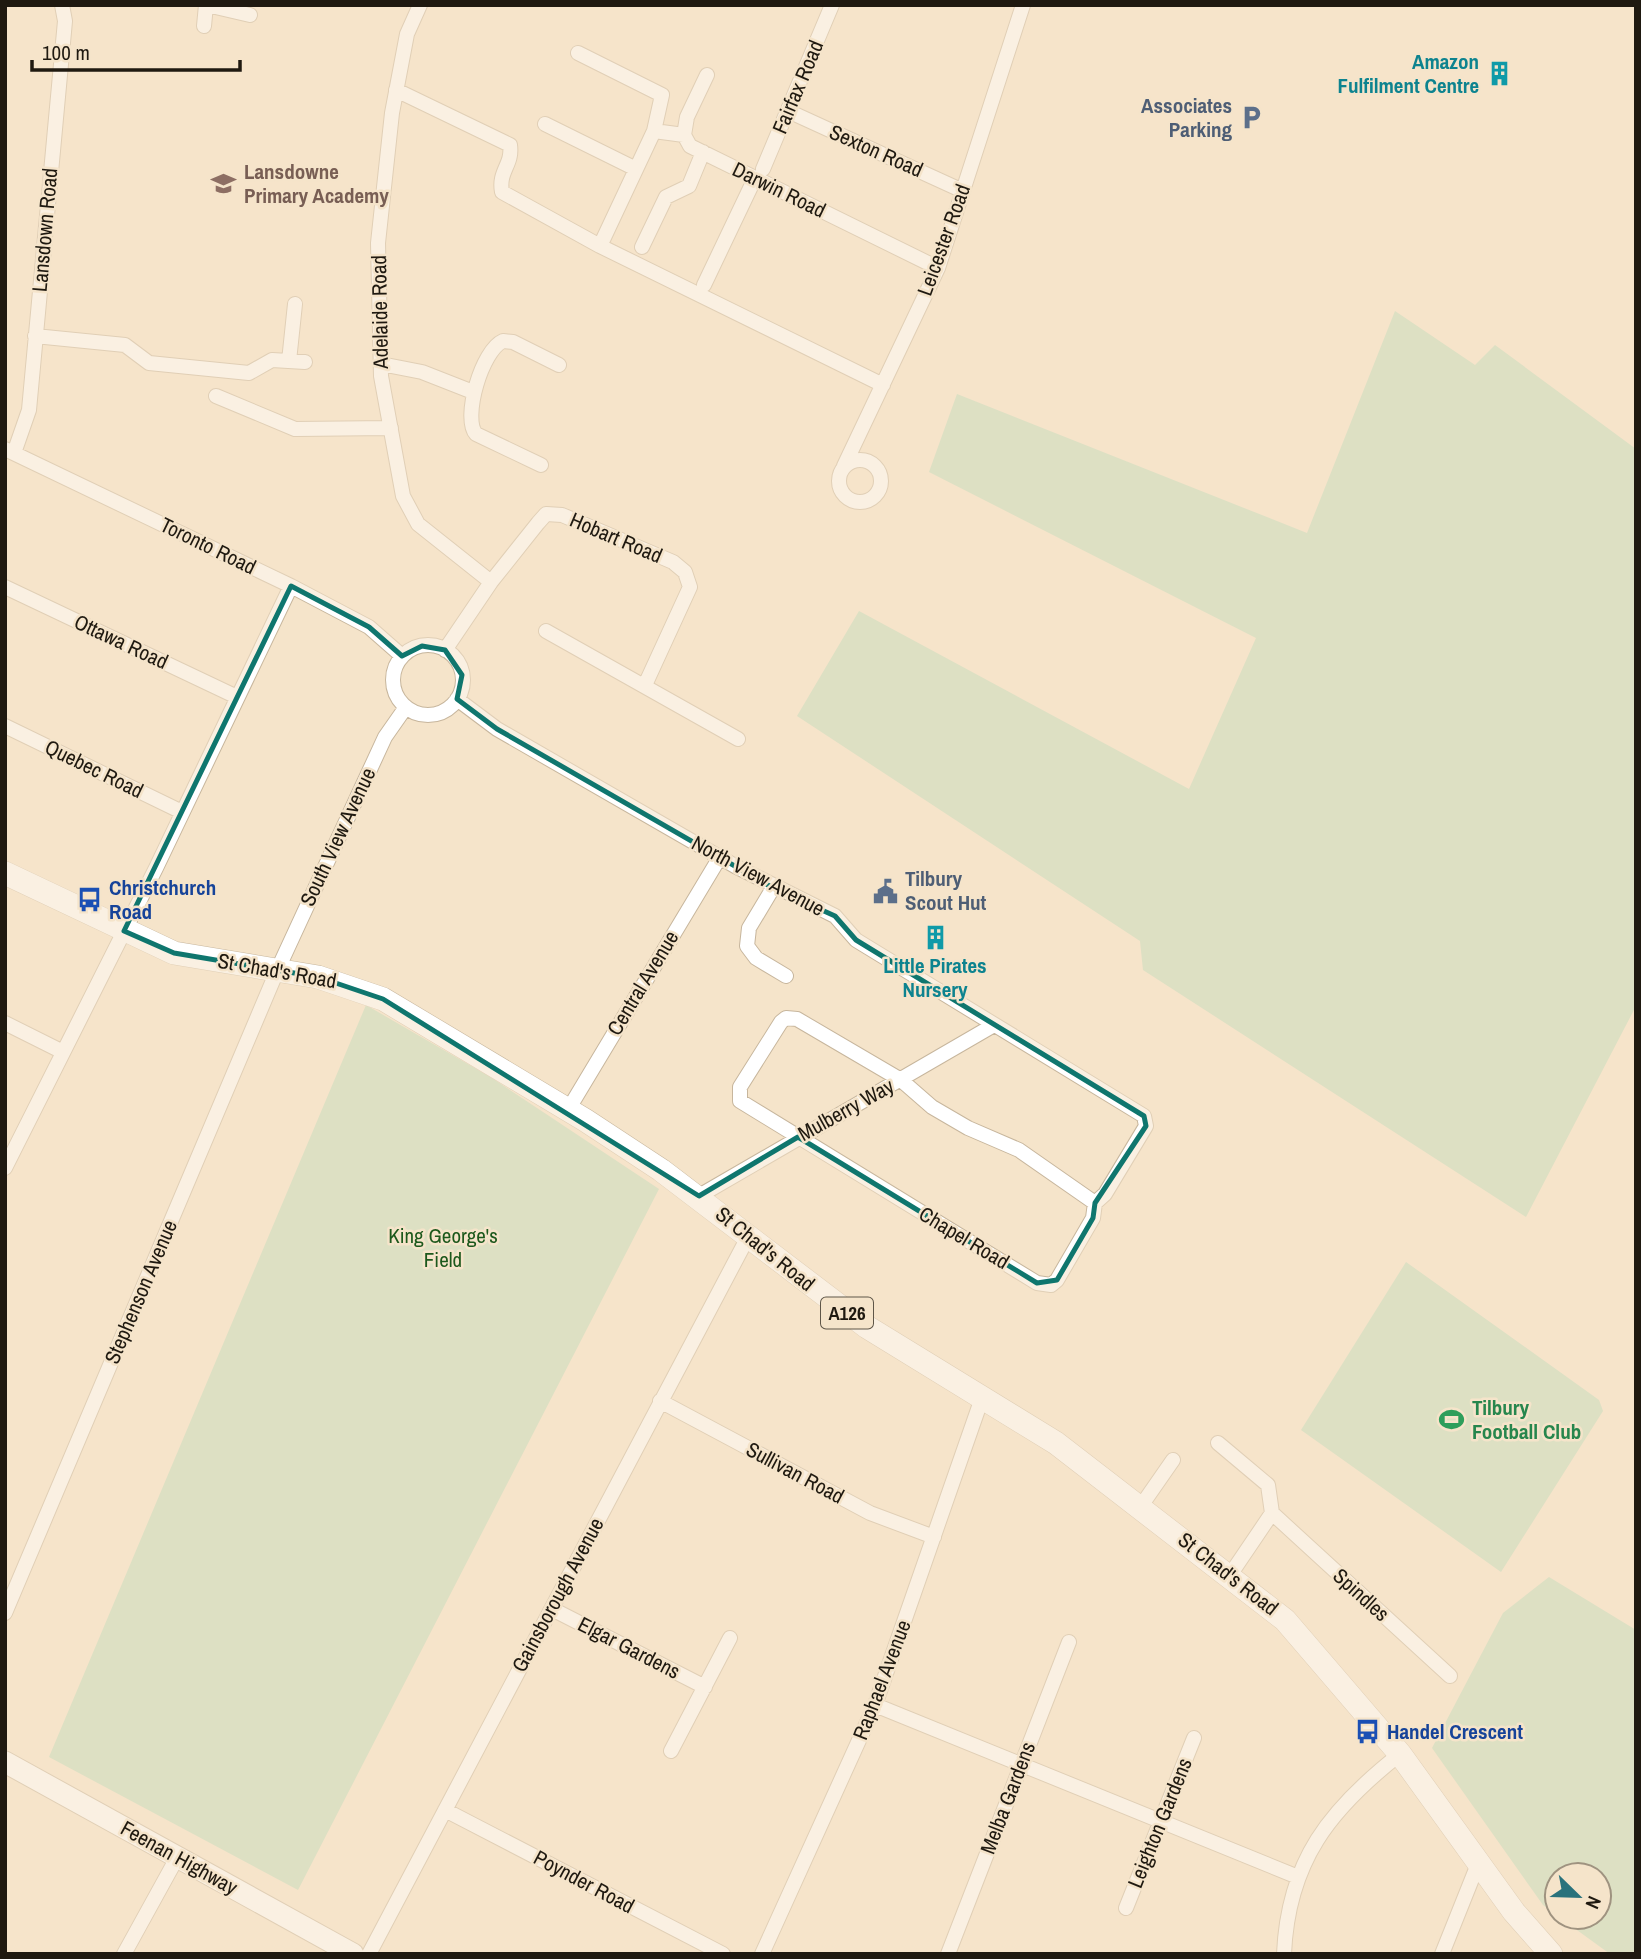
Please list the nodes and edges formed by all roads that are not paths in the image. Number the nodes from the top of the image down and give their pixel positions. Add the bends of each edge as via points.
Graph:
1 (62, 5) edge
2 (207, 5) edge
3 (420, 5) edge
4 (832, 5) edge
5 (1023, 5) edge
6 (250, 15) dead end
7 (204, 26) dead end
8 (578, 52) dead end
9 (707, 75) dead end
10 (396, 90) junction
11 (788, 111) junction
12 (545, 124) dead end
13 (654, 131) junction
14 (684, 135) junction
15 (703, 152) junction
16 (636, 169) junction
17 (759, 174) junction
18 (963, 191) junction
19 (600, 247) junction
20 (642, 247) dead end
21 (938, 268) junction
22 (704, 285) dead end
23 (295, 304) dead end
24 (35, 336) junction
25 (289, 360) junction
26 (304, 362) dead end
27 (381, 364) junction
28 (559, 365) dead end
29 (883, 385) junction
30 (473, 392) junction
31 (216, 396) dead end
32 (391, 428) junction
33 (10, 451) edge
34 (541, 465) dead end
35 (844, 466) dead end
36 (491, 582) junction
37 (291, 586) junction
38 (5, 587) edge
39 (546, 631) dead end
40 (445, 650) junction
41 (402, 656) junction
42 (645, 685) junction
43 (237, 697) junction
44 (457, 699) junction
45 (406, 707) junction
46 (5, 726) edge
47 (738, 739) dead end
48 (183, 812) junction
49 (720, 858) junction
50 (5, 873) edge
51 (773, 888) junction
52 (124, 930) junction
53 (277, 971) junction
54 (786, 976) dead end
55 (5, 1023) edge
56 (994, 1025) junction
57 (64, 1052) junction
58 (901, 1080) junction
59 (568, 1110) junction
60 (798, 1137) junction
61 (5, 1168) edge
62 (699, 1196) junction
63 (1095, 1203) junction
64 (748, 1237) junction
65 (982, 1398) junction
66 (660, 1401) junction
67 (1218, 1443) dead end
68 (1173, 1460) dead end
69 (1141, 1506) junction
70 (1272, 1513) junction
71 (934, 1536) junction
72 (1230, 1575) junction
73 (552, 1609) junction
74 (5, 1613) edge
75 (730, 1638) dead end
76 (1069, 1642) dead end
77 (1450, 1676) dead end
78 (705, 1687) junction
79 (875, 1705) junction
80 (1194, 1738) dead end
81 (671, 1751) dead end
82 (1400, 1754) junction
83 (5, 1762) edge
84 (1021, 1764) junction
85 (445, 1810) junction
86 (1161, 1821) junction
87 (178, 1856) junction
88 (1478, 1864) junction
89 (1298, 1877) junction
90 (1126, 1908) dead end
91 (124, 1954) edge
92 (352, 1954) edge
93 (369, 1954) edge
94 (723, 1954) edge
95 (762, 1954) edge
96 (948, 1954) edge
97 (1284, 1954) edge
98 (1442, 1954) edge
99 (1552, 1954) edge

1 - 24 street, Lansdown Road via 65,21
2 - 6 street
2 - 7 street
3 - 10 street, Adelaide Road via 407,34
4 - 11 street, Fairfax Road
5 - 18 street, Leicester Road
8 - 13 street via 662,94
9 - 14 street via 687,117
10 - 19 street via 510,145 511,156 500,180 502,192
10 - 27 street, Adelaide Road via 378,243
11 - 17 street, Fairfax Road
11 - 18 street, Sexton Road
12 - 16 street
13 - 14 street
13 - 16 street
14 - 15 street, Darwin Road via 690,146
15 - 17 street, Darwin Road
15 - 20 street via 689,186 666,197
16 - 19 street
17 - 21 street, Darwin Road
17 - 22 street, Fairfax Road
18 - 21 street, Leicester Road
19 - 29 street
21 - 29 street, Leicester Road
23 - 25 street
24 - 25 street via 125,345 149,363 249,373 272,360
24 - 33 street, Lansdown Road via 29,410
25 - 26 street
27 - 30 street via 422,372
27 - 32 street, Adelaide Road
28 - 30 street via 503,341 489,355
29 - 35 street, Leicester Road
30 - 34 street via 471,424 476,434
31 - 32 street via 295,429
32 - 36 street, Adelaide Road via 403,496 418,524
33 - 37 street, Toronto Road
36 - 40 street, Hobart Road
36 - 42 street, Hobart Road via 546,514 562,515 673,562 685,572 690,587
37 - 41 street, Toronto Road via 369,627
37 - 43 street
38 - 43 street, Ottawa Road
39 - 42 street
40 - 41 street via 422,646
40 - 44 street via 459,663 462,675
41 - 45 street via 393,678 394,690
42 - 47 street
43 - 48 street
44 - 45 street via 436,714
44 - 49 street, North View Avenue via 497,729
45 - 53 street, South View Avenue via 385,737
46 - 48 street, Quebec Road
48 - 52 street
49 - 51 street, North View Avenue
49 - 59 street, Central Avenue
50 - 52 main road, St Chad's Road / A126
51 - 54 street via 749,928 747,946 756,958
51 - 56 street, North View Avenue via 835,916 856,940
52 - 53 main road, St Chad's Road / A126 via 174,953
52 - 57 street
53 - 59 main road, St Chad's Road / A126 via 347,985 383,999
53 - 74 street, Stephenson Avenue
55 - 57 street
56 - 58 street, Mulberry Way
56 - 63 street, North View Avenue via 1146,1120 1105,1195
57 - 61 street
58 - 60 street, Mulberry Way
58 - 60 street via 797,1019 786,1018 738,1097
58 - 63 street via 932,1107 980,1135 1005,1142
59 - 62 main road, St Chad's Road / A126
60 - 62 street, Mulberry Way
60 - 63 street, Chapel Road via 1044,1285 1057,1280 1093,1218
62 - 64 main road, St Chad's Road / A126
64 - 65 main road, St Chad's Road / A126 via 867,1327
64 - 66 street, Gainsborough Avenue
65 - 69 main road, St Chad's Road / A126 via 1056,1443
65 - 71 street, Raphael Avenue
66 - 71 street, Sullivan Road via 870,1513
66 - 73 street, Gainsborough Avenue
67 - 70 street via 1268,1485
68 - 69 street
69 - 72 main road, St Chad's Road / A126
70 - 72 street
70 - 77 street, Spindles
71 - 79 street, Raphael Avenue
72 - 82 main road, St Chad's Road / A126 via 1285,1620
73 - 78 street, Elgar Gardens
73 - 85 street, Gainsborough Avenue
75 - 78 street, Elgar Gardens
76 - 84 street, Melba Gardens
78 - 81 street, Elgar Gardens
79 - 84 street
79 - 95 street, Raphael Avenue
80 - 86 street, Leighton Gardens
82 - 88 main road, St Chad's Road / A126
82 - 89 street via 1335,1811
83 - 87 street, Feenan Highway
84 - 86 street
84 - 96 street, Melba Gardens
85 - 93 street, Gainsborough Avenue
85 - 94 street, Poynder Road
86 - 89 street
86 - 90 street, Leighton Gardens
87 - 91 street
87 - 92 street, Feenan Highway
88 - 98 street
88 - 99 main road, St Chad's Road / A126
89 - 97 street via 1287,1912

